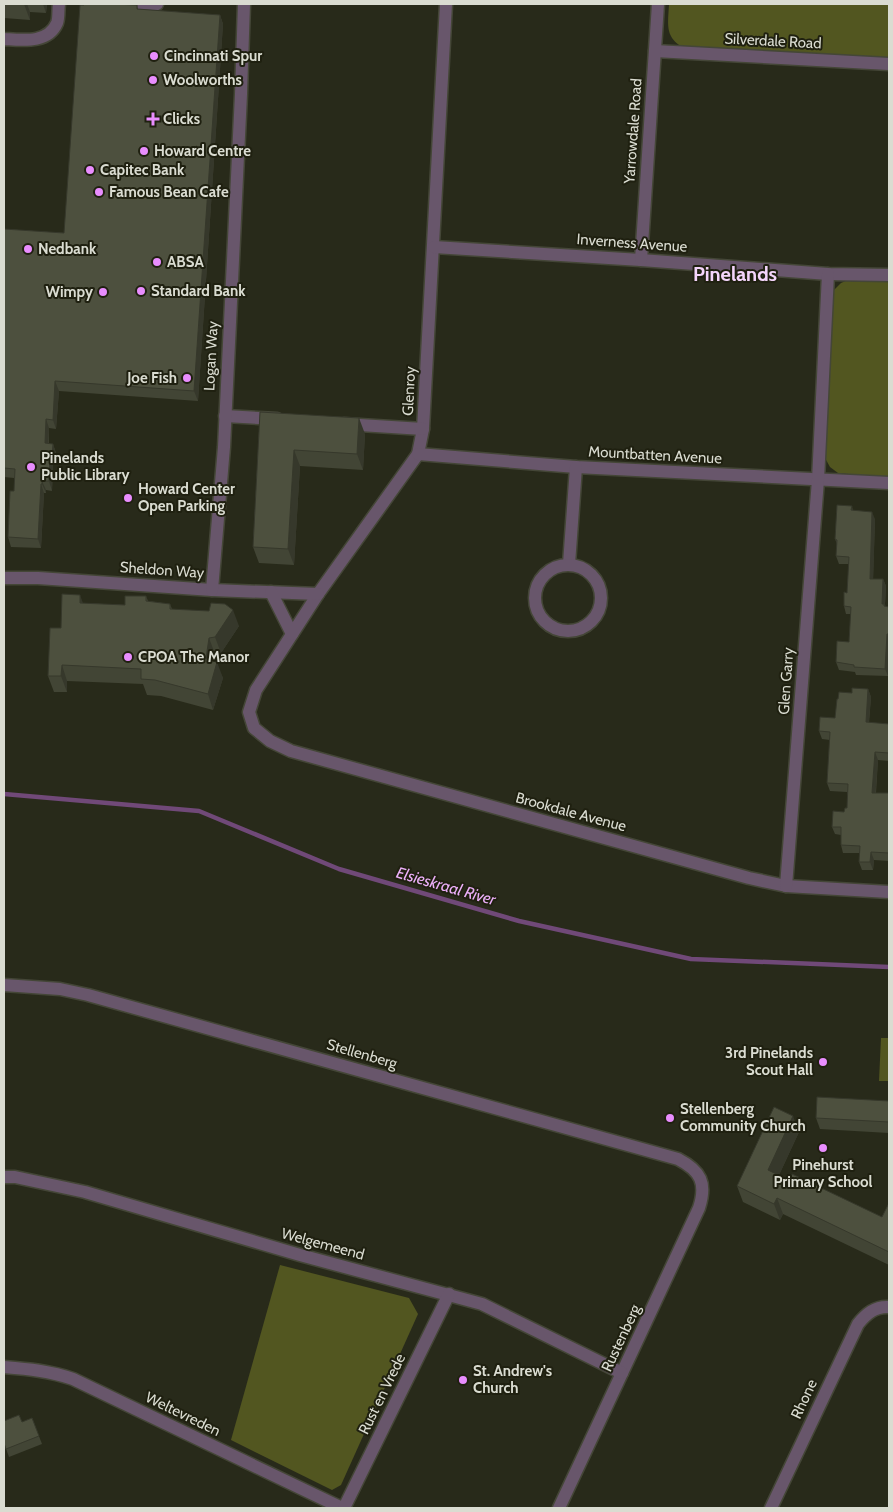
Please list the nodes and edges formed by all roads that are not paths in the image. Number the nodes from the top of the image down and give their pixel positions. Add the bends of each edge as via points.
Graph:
1 (59, 4) edge
2 (104, 4) edge
3 (156, 4) edge
4 (244, 4) edge
5 (446, 4) edge
6 (658, 4) edge
7 (4, 39) edge
8 (655, 51) junction
9 (889, 64) edge
10 (434, 247) junction
11 (641, 260) junction
12 (828, 274) junction
13 (889, 275) edge
14 (225, 416) junction
15 (294, 420) edge
16 (334, 423) edge
17 (423, 429) junction
18 (418, 454) junction
19 (576, 467) junction
20 (818, 480) junction
21 (889, 483) edge
22 (569, 564) junction
23 (4, 578) edge
24 (212, 590) junction
25 (271, 592) junction
26 (318, 594) junction
27 (292, 634) junction
28 (254, 728) joint
29 (786, 886) junction
30 (889, 892) edge
31 (4, 985) edge
32 (4, 1176) edge
33 (702, 1179) joint
34 (449, 1294) junction
35 (889, 1307) edge
36 (4, 1367) edge
37 (622, 1373) junction
38 (343, 1508) edge
39 (559, 1508) edge
40 (771, 1508) edge

1 - 7 street via 58,22 50,33 33,40
2 - 3 street via 151,7
4 - 14 street, Logan Way
5 - 10 street, Glenroy
6 - 8 street, Yarrowdale Road
8 - 9 street, Silverdale Road
8 - 11 street, Yarrowdale Road
10 - 11 street, Inverness Avenue
10 - 17 street, Glenroy
11 - 12 street, Inverness Avenue
12 - 13 street, Inverness Avenue
12 - 20 street
14 - 15 street
14 - 24 street, Logan Way
16 - 17 street
17 - 18 street, Glenroy
18 - 19 street, Mountbatten Avenue
18 - 26 street, Glenroy
19 - 20 street, Mountbatten Avenue
19 - 22 street
20 - 21 street, Mountbatten Avenue
20 - 29 street, Glen Garry
22 - 22 street via 593,574 600,585 602,599 593,622 580,630 567,632 547,624 535,602 536,589 543,575 557,566
23 - 24 street, Sheldon Way
24 - 25 street, Sheldon Way
25 - 26 street, Sheldon Way
25 - 27 street
26 - 27 street, Glenroy
27 - 28 street, Glenroy via 256,690 249,712
28 - 29 street, Brookdale Avenue via 270,742 291,751
29 - 30 street, Brookdale Avenue
31 - 33 street, Stellenberg via 60,989 88,995 678,1159
32 - 34 street, Welgemeend via 85,1192 300,1255
33 - 37 street, Rustenberg via 700,1208
34 - 37 street, Welgemeend via 482,1304
34 - 38 street, Rust en Vrede
35 - 40 street, Rhone via 875,1309 858,1324
36 - 38 street, Weltevreden via 37,1369 73,1379
37 - 39 street, Rustenberg

